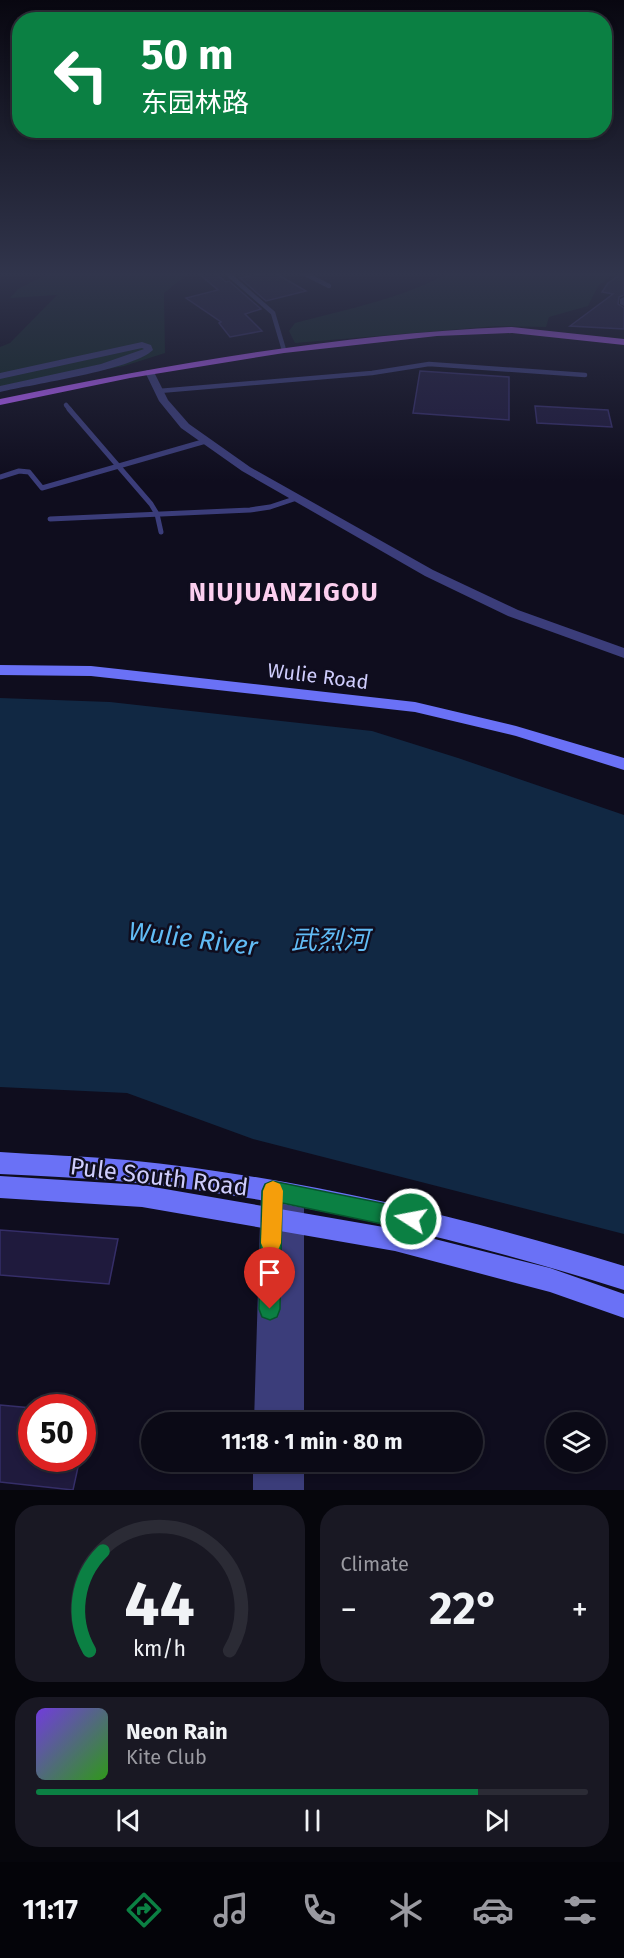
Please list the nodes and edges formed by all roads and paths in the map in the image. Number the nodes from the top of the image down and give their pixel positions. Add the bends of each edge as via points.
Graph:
1 (282, 343) edge
2 (351, 343) edge
3 (284, 350) junction
4 (150, 372) junction
5 (585, 375) dead end
6 (0, 376) edge
7 (0, 389) edge
8 (159, 391) junction
9 (0, 402) edge
10 (66, 405) dead end
11 (206, 441) junction
12 (118, 466) junction
13 (0, 477) edge
14 (297, 498) junction
15 (158, 514) junction
16 (50, 519) dead end
17 (161, 532) dead end
18 (624, 653) edge
19 (0, 670) edge
20 (624, 764) edge
21 (0, 1163) edge
22 (0, 1187) edge
23 (282, 1193) junction
24 (282, 1221) junction
25 (624, 1278) edge
26 (624, 1306) edge
27 (268, 1412) edge
28 (291, 1412) edge
29 (266, 1472) edge
30 (291, 1472) edge
31 (266, 1490) edge
32 (291, 1490) edge

1 - 3 lane
2 - 3 main road
3 - 4 main road
4 - 8 street
4 - 9 main road
5 - 8 lane via 429,364 372,374
6 - 7 street via 142,345 149,350 138,357 81,372
8 - 11 street via 185,426
10 - 12 lane
11 - 12 lane
11 - 14 street
12 - 13 lane via 42,488 29,472
12 - 15 lane
14 - 15 lane via 250,510
14 - 18 street via 440,578 513,613
15 - 16 lane
15 - 17 lane
19 - 20 main road, Wulie Road via 91,671 415,707 516,731
21 - 23 main road, Pule South Road via 144,1173
22 - 24 main road, Pule South Road via 142,1196
23 - 24 street
23 - 25 main road, Pule South Road via 543,1252
24 - 26 main road, Pule South Road via 395,1240 550,1280
24 - 27 street
24 - 28 street
29 - 31 street
30 - 32 street

